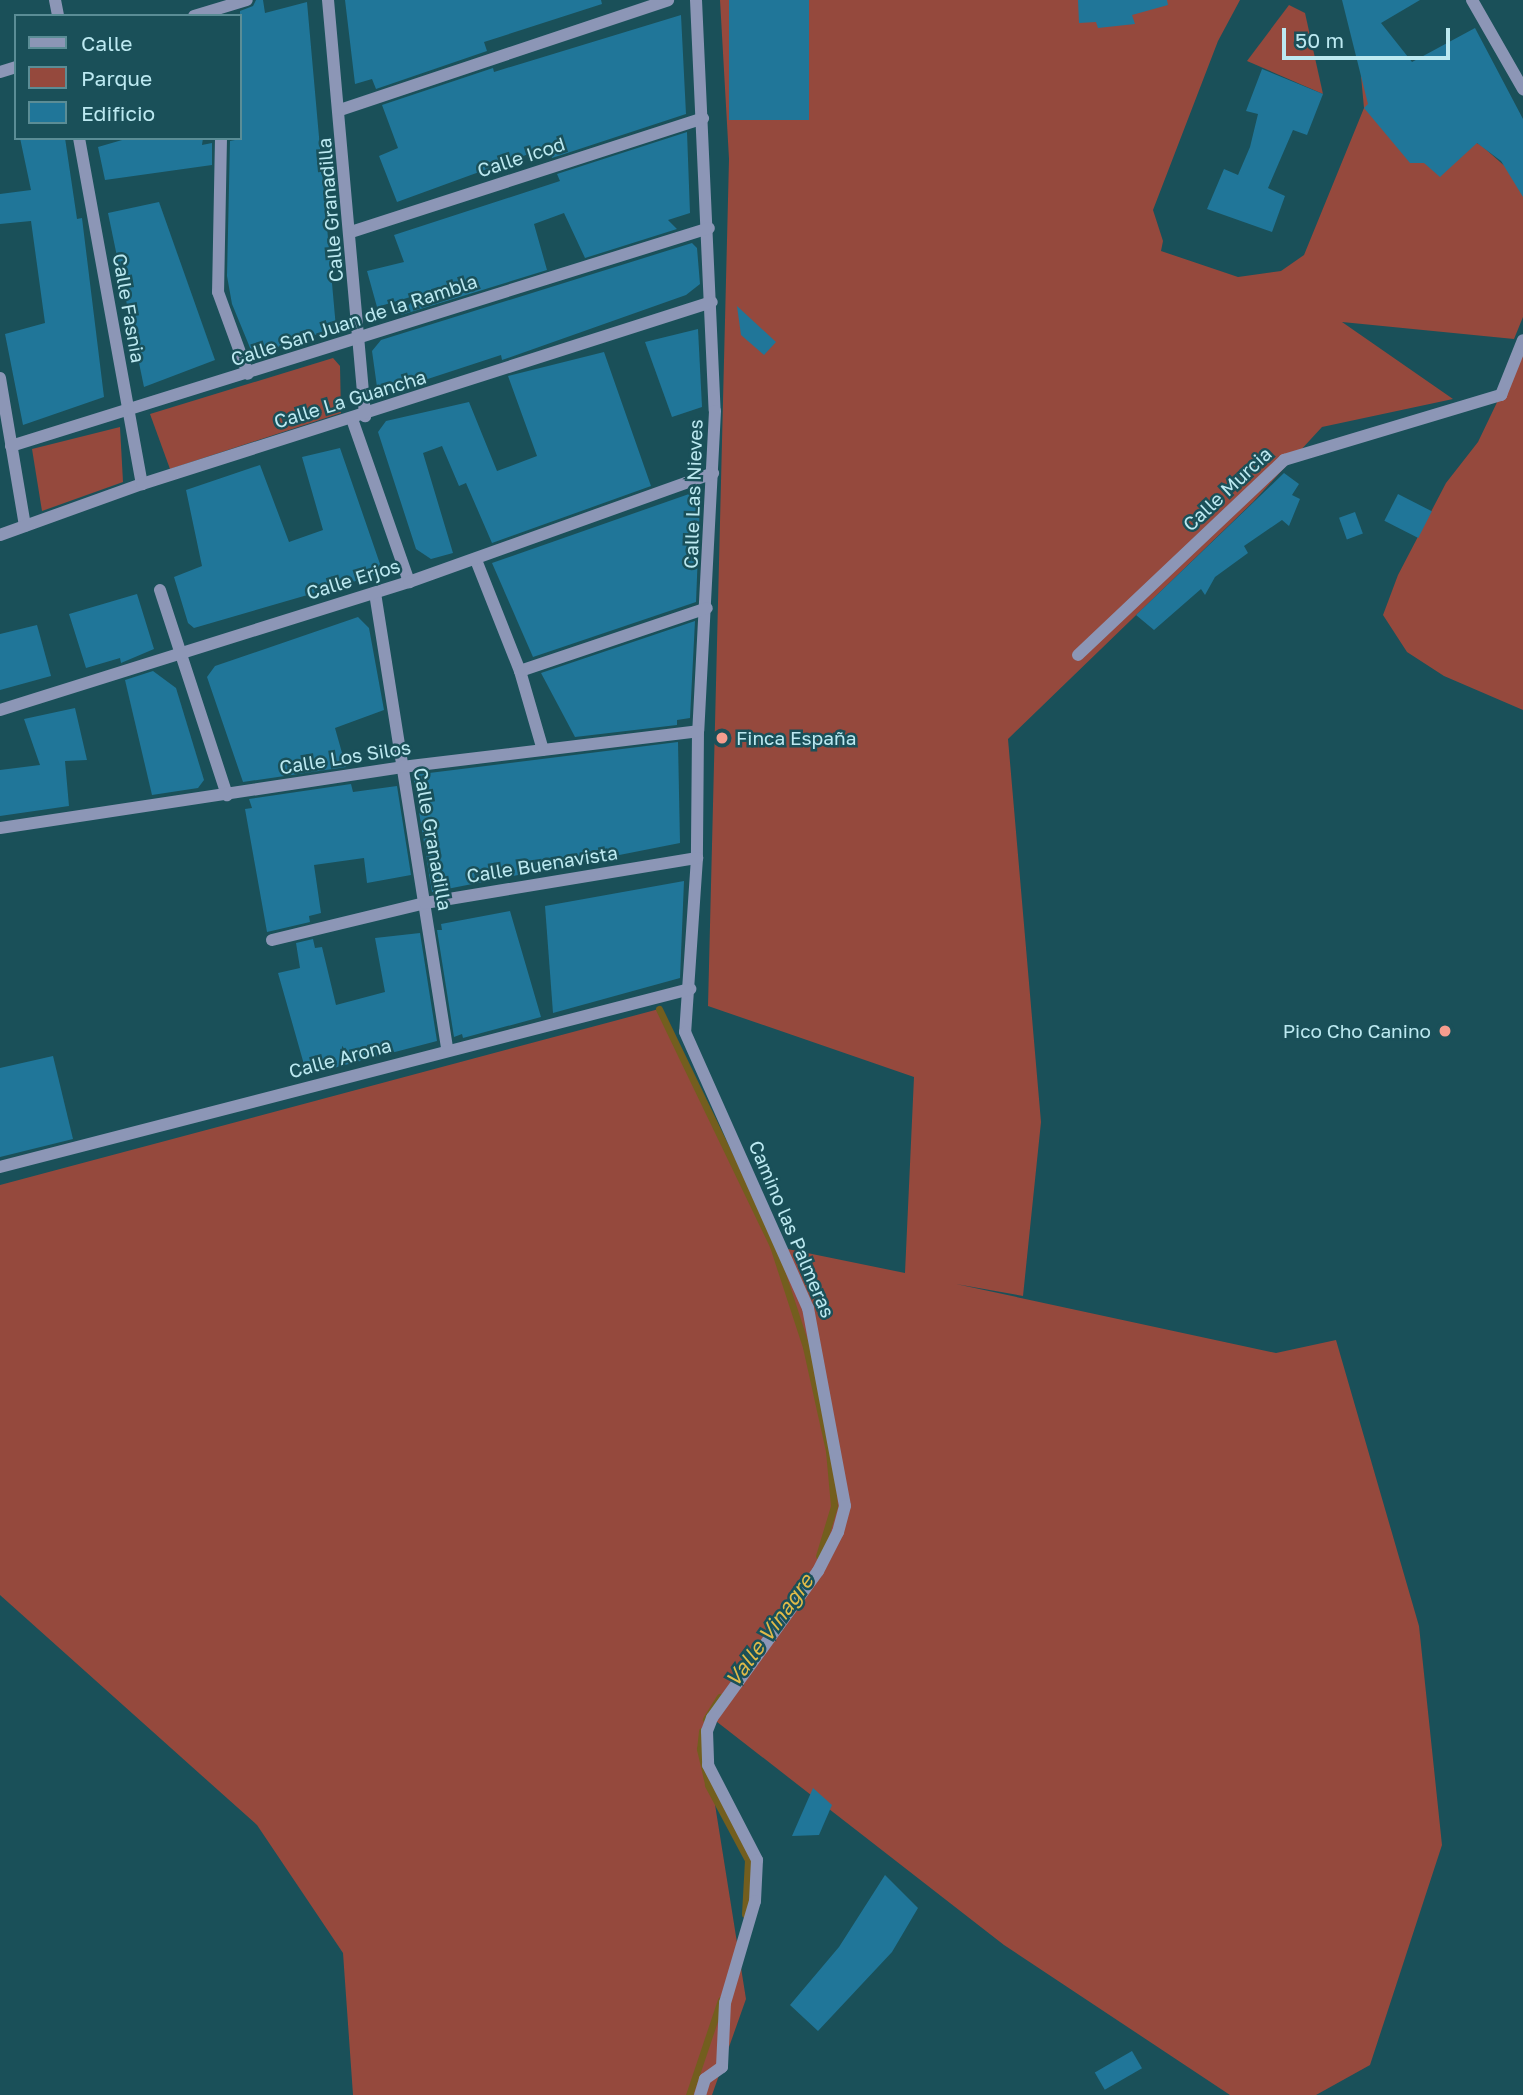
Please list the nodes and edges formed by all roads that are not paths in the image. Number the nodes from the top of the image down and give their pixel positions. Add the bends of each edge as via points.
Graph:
1 (247, 0) edge
2 (328, 0) edge
3 (668, 0) edge
4 (696, 0) edge
5 (1472, 0) edge
6 (223, 11) edge
7 (206, 14) edge
8 (1523, 89) edge
9 (340, 110) junction
10 (703, 118) junction
11 (79, 140) edge
12 (221, 140) edge
13 (709, 228) junction
14 (351, 232) junction
15 (712, 302) junction
16 (361, 338) junction
17 (1523, 340) edge
18 (248, 374) junction
19 (0, 378) edge
20 (127, 412) junction
21 (358, 418) junction
22 (11, 446) junction
23 (713, 473) junction
24 (142, 484) junction
25 (25, 526) junction
26 (0, 535) edge
27 (476, 560) junction
28 (409, 582) junction
29 (160, 590) dead end
30 (375, 593) junction
31 (707, 608) junction
32 (179, 652) junction
33 (1078, 655) dead end
34 (520, 671) junction
35 (0, 710) edge
36 (698, 731) junction
37 (543, 750) junction
38 (402, 767) junction
39 (227, 795) junction
40 (0, 828) edge
41 (697, 858) junction
42 (425, 903) junction
43 (272, 940) dead end
44 (690, 989) junction
45 (447, 1049) junction
46 (0, 1167) edge
47 (700, 2095) edge

1 - 6 street
2 - 9 street, Calle Granadilla
3 - 9 street
4 - 10 street, Calle Las Nieves
5 - 8 street
6 - 7 street
9 - 14 street, Calle Granadilla
10 - 13 street, Calle Las Nieves
10 - 14 street, Calle Icod
11 - 20 street, Calle Fasnia
12 - 18 street via 218,292
13 - 15 street, Calle Las Nieves
13 - 16 street, Calle San Juan de la Rambla
14 - 16 street, Calle Granadilla
15 - 21 street, Calle La Guancha
15 - 23 street, Calle Las Nieves
16 - 18 street, Calle San Juan de la Rambla
16 - 21 street, Calle Granadilla
17 - 33 street, Calle Murcia via 1502,395 1284,460
18 - 20 street, Calle San Juan de la Rambla
19 - 22 street
20 - 22 street, Calle San Juan de la Rambla
20 - 24 street, Calle Fasnia
21 - 24 street, Calle La Guancha
21 - 28 street, Calle Granadilla
22 - 25 street
23 - 27 street, Calle Erjos
23 - 31 street, Calle Las Nieves
24 - 25 street, Calle La Guancha
25 - 26 street, Calle La Guancha
27 - 28 street, Calle Erjos
27 - 34 street
28 - 30 street, Calle Erjos
29 - 32 street
30 - 32 street, Calle Erjos
30 - 38 street, Calle Granadilla
31 - 34 street
31 - 36 street, Calle Las Nieves
32 - 35 street, Calle Erjos
32 - 39 street
34 - 37 street
36 - 37 street, Calle Los Silos
36 - 41 street, Calle Las Nieves
37 - 38 street, Calle Los Silos
38 - 39 street, Calle Los Silos
38 - 42 street, Calle Granadilla
39 - 40 street, Calle Los Silos
41 - 42 street, Calle Buenavista
41 - 44 street, Calle Las Nieves
42 - 43 street, Calle Buenavista
42 - 45 street, Calle Granadilla
44 - 45 street, Calle Arona
44 - 47 street, Camino las Palmeras via 685,1032 807,1308 818,1346 845,1506 838,1532 818,1571 712,1717 707,1731 708,1765 715,1784 757,1860 755,1901 725,2003 722,2067 705,2080
45 - 46 street, Calle Arona

